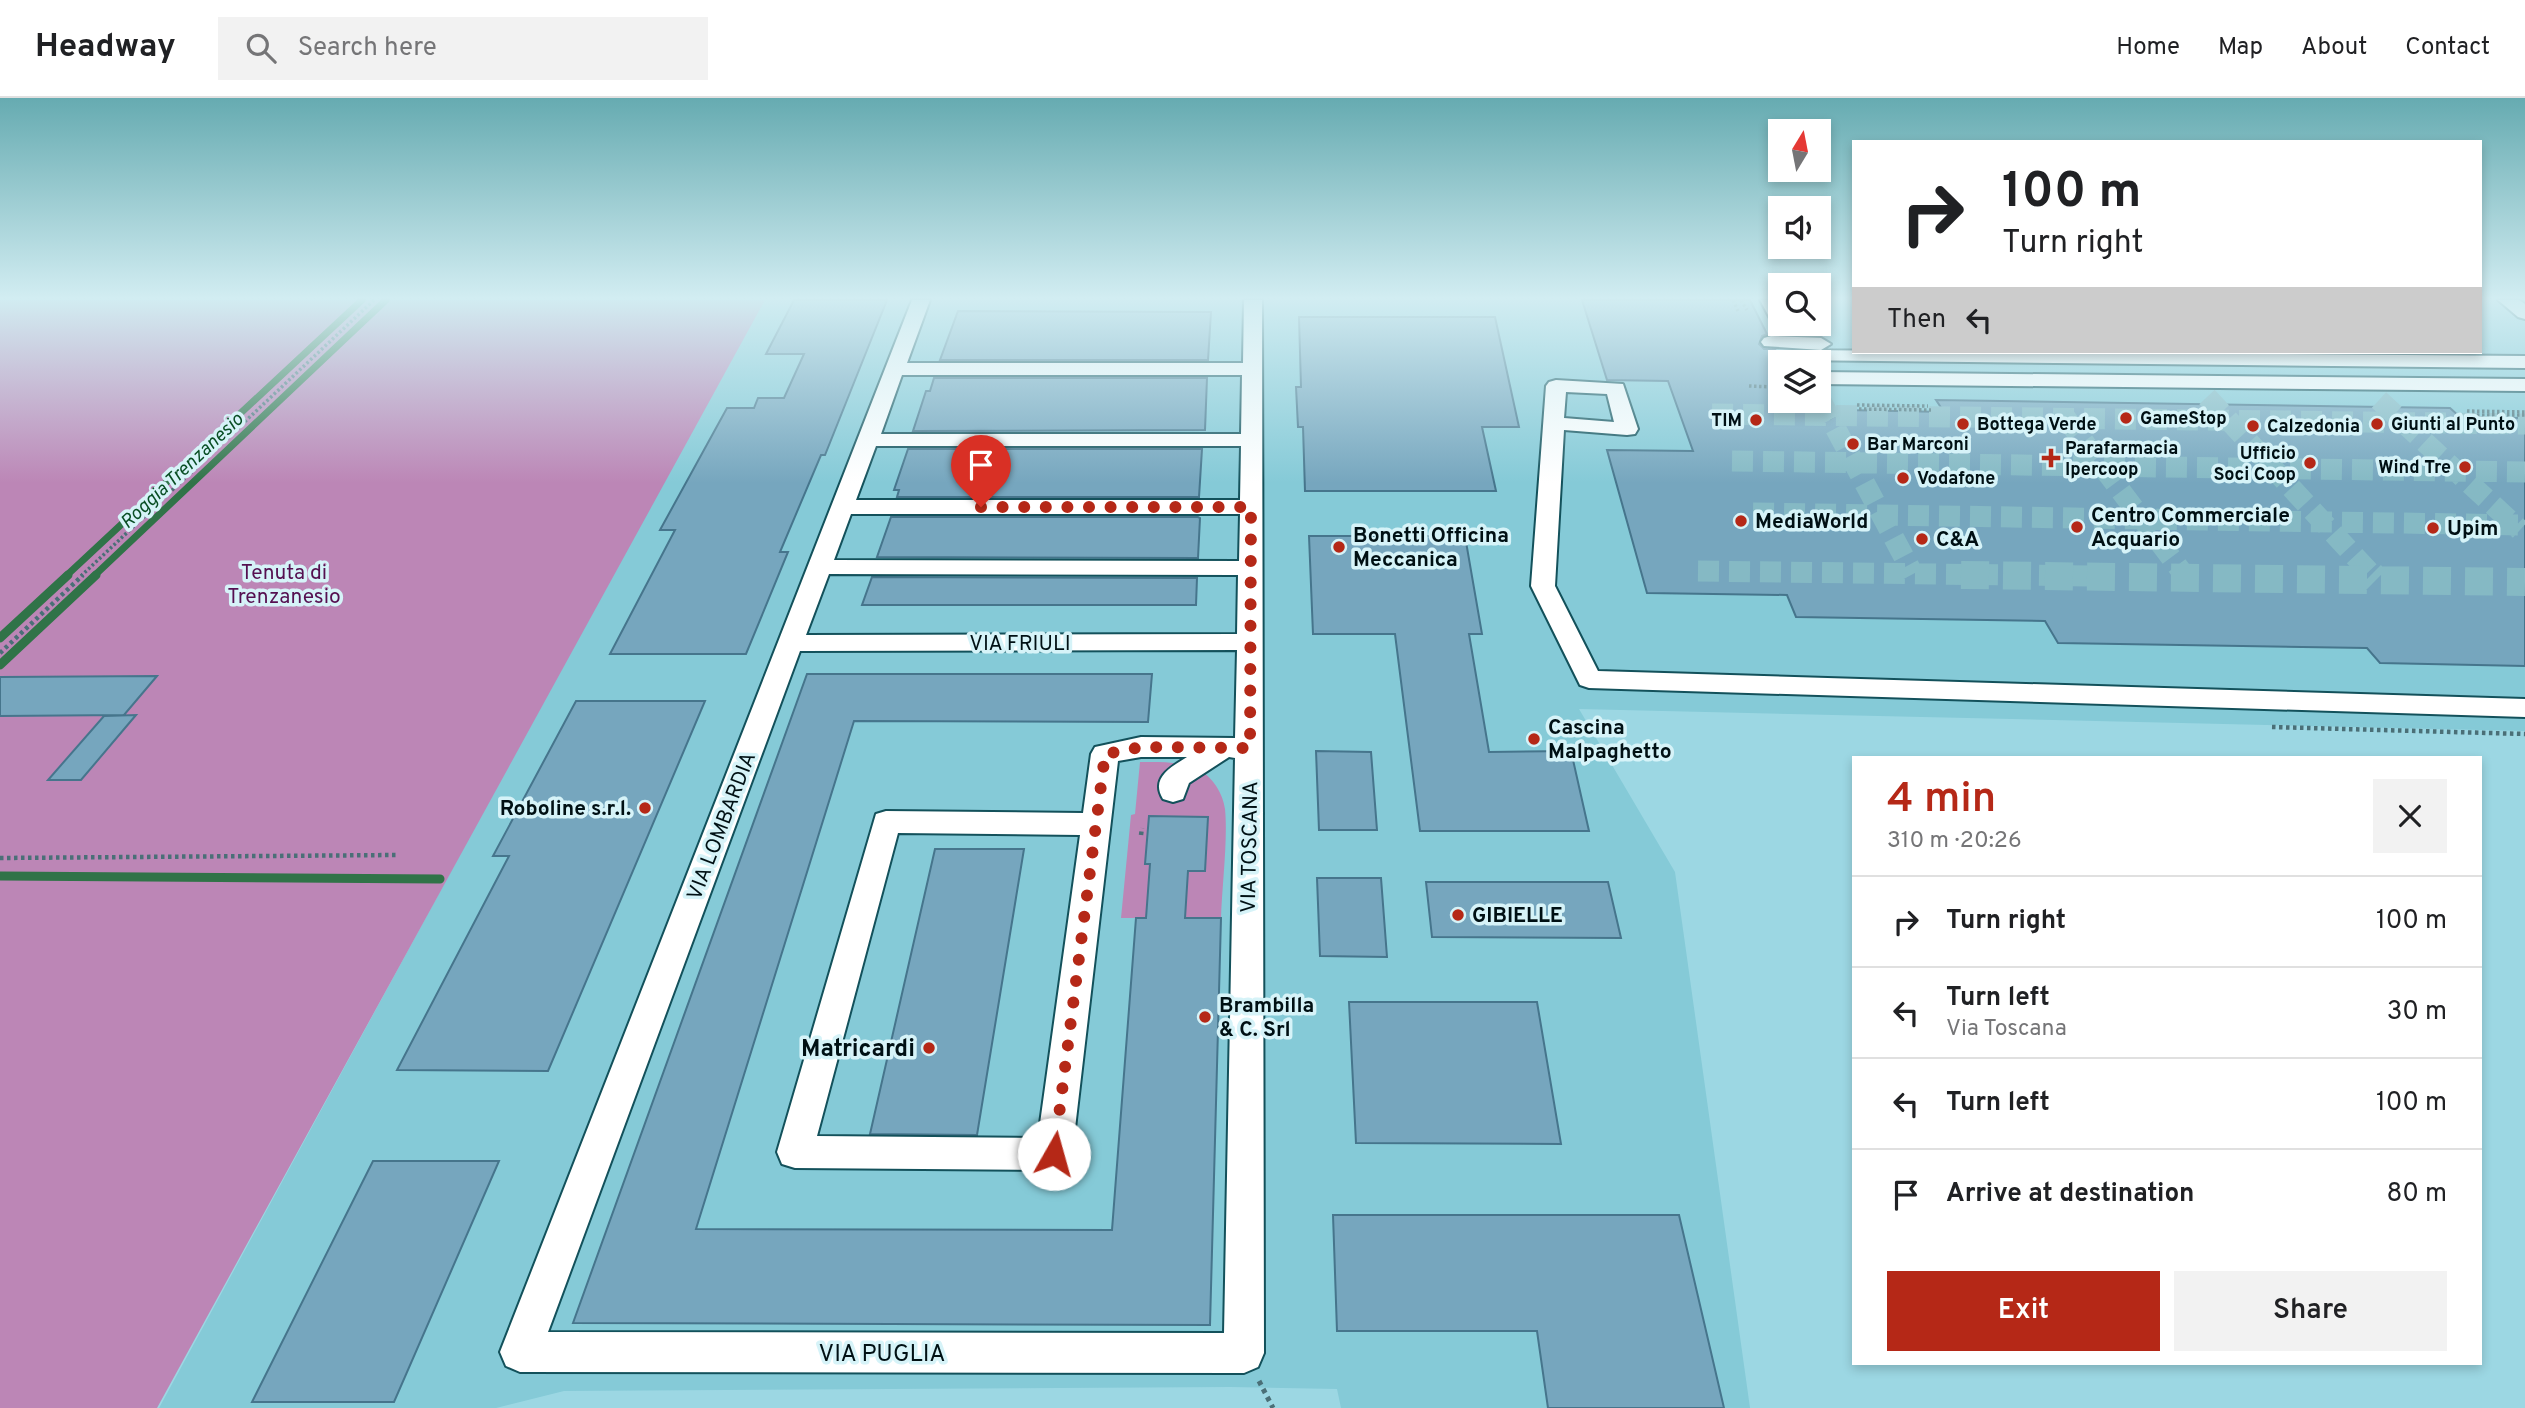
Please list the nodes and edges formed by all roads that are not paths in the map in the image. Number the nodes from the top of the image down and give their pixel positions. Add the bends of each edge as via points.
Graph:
1 (898, 361) edge
2 (1253, 361) edge
3 (2023, 361) edge
4 (2174, 361) edge
5 (2337, 361) edge
6 (2469, 361) edge
7 (2525, 362) edge
8 (895, 369) junction
9 (1253, 369) junction
10 (1831, 379) edge
11 (2361, 384) junction
12 (2525, 386) edge
13 (2043, 388) junction
14 (2200, 390) junction
15 (2379, 400) tunnel mouth
16 (1554, 423) dead end
17 (868, 440) junction
18 (1252, 440) junction
19 (842, 507) junction
20 (1251, 507) junction
21 (819, 567) junction
22 (1251, 568) junction
23 (1250, 642) junction
24 (791, 643) junction
25 (2525, 708) edge
26 (1236, 748) junction
27 (1173, 792) dead end
28 (1095, 824) junction
29 (520, 1352) joint
30 (1244, 1353) joint

1 - 8 street, VIA LOMBARDIA
2 - 9 street, VIA TOSCANA
3 - 13 street
4 - 14 street
5 - 11 street
6 - 7 street
8 - 9 street
8 - 17 street, VIA LOMBARDIA
9 - 18 street, VIA TOSCANA
10 - 13 street
11 - 12 street
11 - 14 street
11 - 15 street
13 - 14 street
16 - 25 street via 1543,586 1589,679
17 - 18 street
17 - 19 street, VIA LOMBARDIA
18 - 20 street, VIA TOSCANA
19 - 20 street
19 - 21 street, VIA LOMBARDIA
20 - 22 street, VIA TOSCANA
21 - 22 street
21 - 24 street, VIA LOMBARDIA
22 - 23 street, VIA TOSCANA
23 - 24 street, VIA FRIULI
23 - 26 street, VIA TOSCANA
24 - 29 street, VIA LOMBARDIA
26 - 27 street via 1175,778
26 - 28 street via 1142,747 1105,754
26 - 30 street, VIA TOSCANA
28 - 28 street via 1054,1154 795,1152 886,822
29 - 30 street, VIA PUGLIA

